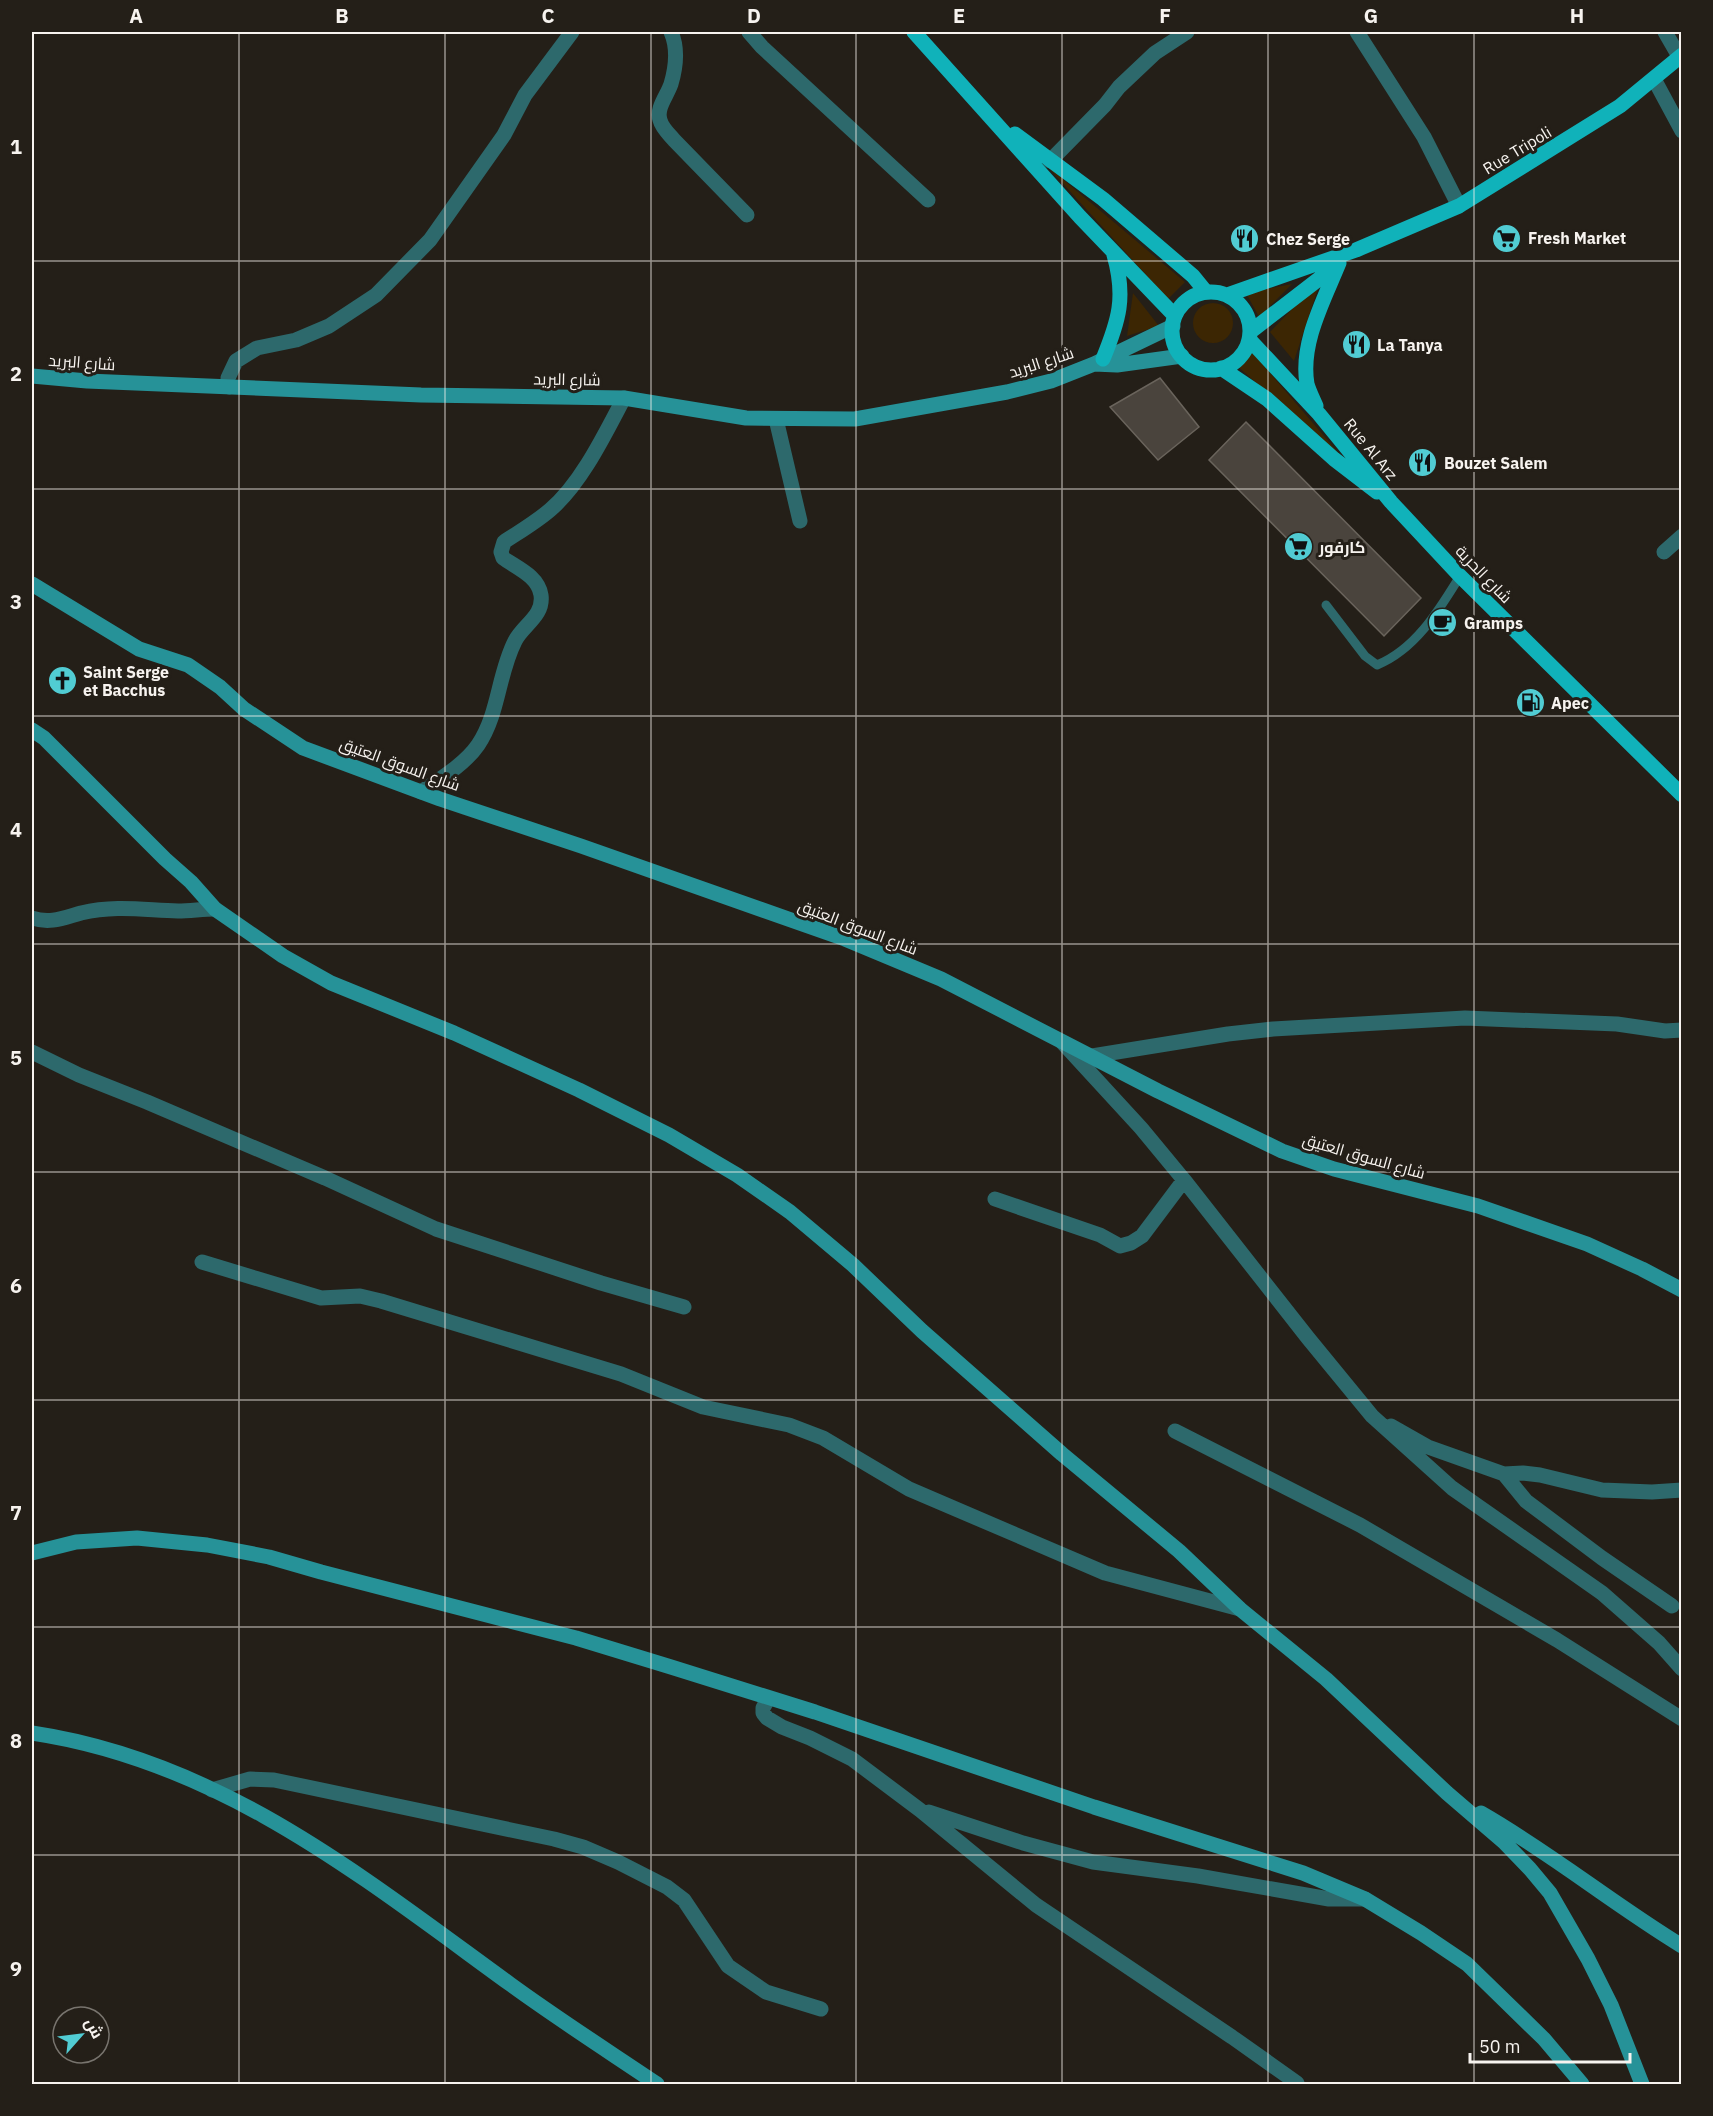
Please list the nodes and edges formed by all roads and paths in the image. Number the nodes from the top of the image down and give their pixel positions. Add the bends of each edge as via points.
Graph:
1 (572, 32) edge
2 (671, 32) edge
3 (749, 32) edge
4 (914, 32) edge
5 (1187, 32) edge
6 (1357, 32) edge
7 (1665, 32) edge
8 (1681, 57) edge
9 (1654, 79) junction
10 (988, 114) junction
11 (1682, 131) edge
12 (1050, 160) junction
13 (927, 200) dead end
14 (1459, 206) junction
15 (747, 215) dead end
16 (1356, 250) junction
17 (1113, 252) junction
18 (1339, 263) junction
19 (1206, 292) junction
20 (1227, 295) junction
21 (1174, 321) junction
22 (1250, 336) junction
23 (1182, 356) junction
24 (1098, 361) junction
25 (1221, 368) junction
26 (32, 376) edge
27 (229, 387) junction
28 (624, 398) junction
29 (1319, 414) junction
30 (776, 419) junction
31 (1391, 502) junction
32 (800, 521) dead end
33 (1682, 536) edge
34 (1664, 552) dead end
35 (1460, 576) junction
36 (32, 584) edge
37 (1326, 605) dead end
38 (32, 730) edge
39 (421, 792) junction
40 (1682, 795) edge
41 (215, 909) junction
42 (32, 918) edge
43 (1682, 1030) edge
44 (1060, 1039) junction
45 (32, 1052) edge
46 (1092, 1056) junction
47 (1184, 1180) junction
48 (995, 1199) dead end
49 (202, 1262) dead end
50 (1682, 1290) edge
51 (684, 1307) dead end
52 (1372, 1416) junction
53 (1175, 1431) dead end
54 (1504, 1474) junction
55 (1682, 1490) edge
56 (32, 1553) edge
57 (1672, 1606) dead end
58 (1240, 1610) junction
59 (1682, 1669) edge
60 (768, 1699) junction
61 (1682, 1719) edge
62 (32, 1733) edge
63 (212, 1790) junction
64 (1447, 1793) junction
65 (920, 1810) junction
66 (1365, 1899) junction
67 (1682, 1946) edge
68 (821, 2009) dead end
69 (1297, 2083) dead end
70 (657, 2085) edge
71 (1582, 2085) edge
72 (1642, 2085) edge

1 - 27 street via 525,95 504,135 430,240 376,295 329,326 296,340 257,348 236,361 228,378
2 - 15 street via 676,60 660,108 663,128
3 - 13 street
4 - 10 main road
5 - 12 street via 1155,53
6 - 14 street via 1424,136
7 - 8 street
8 - 9 main road, Rue Tripoli
9 - 11 street
9 - 14 main road, Rue Tripoli via 1620,106
10 - 12 main road
10 - 17 main road
12 - 19 main road via 1103,199 1193,276
14 - 16 main road, Rue Tripoli
16 - 18 main road, Rue Tripoli
16 - 20 main road, Rue Tripoli
17 - 21 main road
17 - 24 main road via 1121,289 1114,331
18 - 22 main road, Rue Tripoli
18 - 29 main road via 1308,348 1307,385
19 - 20 main road
19 - 21 main road via 1188,300
20 - 22 main road via 1247,314
21 - 23 main road via 1174,342
21 - 24 street, شارع البريد
22 - 25 main road via 1236,361
22 - 29 main road, Rue Al Arz
23 - 24 street, شارع البريد via 1118,365
23 - 25 main road via 1204,369
24 - 30 street, شارع البريد via 1051,381 1007,392 865,418
25 - 31 main road, Rue Al Arz via 1267,399 1341,465
26 - 27 street, شارع البريد
27 - 28 street, شارع البريد
28 - 30 street, شارع البريد via 746,418
28 - 39 street via 565,495 501,546 503,558 534,580 542,598 540,606 536,617 515,641 494,708 477,746
29 - 31 main road, Rue Al Arz
30 - 32 street
31 - 35 main road, شارع الحرية
33 - 34 street
35 - 37 lane via 1413,641 1392,659 1377,665 1365,656
35 - 40 main road, شارع الحرية
36 - 39 street, شارع السوق العتيق via 139,649 188,665 303,748
38 - 41 street
39 - 44 street, شارع السوق العتيق via 845,939 940,979
41 - 42 street via 136,907 99,910 45,922
41 - 58 street via 283,956 331,983 579,1090 737,1175 790,1212 853,1265 1062,1454 1179,1551
43 - 46 street via 1465,1018 1273,1029
44 - 46 street, شارع السوق العتيق
44 - 47 street
45 - 51 street via 436,1229
46 - 50 street, شارع السوق العتيق via 1282,1151 1334,1169 1478,1206 1587,1244
47 - 48 street via 1142,1236 1120,1246 1100,1235
47 - 52 street
49 - 58 street via 321,1298 360,1296 381,1301 621,1374 703,1407 789,1425 823,1438 909,1489 1105,1573
52 - 54 street via 1428,1447
52 - 59 street via 1452,1488 1602,1593 1659,1643
53 - 61 street via 1379,1536 1557,1640
54 - 55 street via 1540,1475 1602,1490
54 - 57 street via 1526,1501
56 - 60 street via 76,1542 137,1539 207,1545 269,1557 576,1638
58 - 64 street via 1326,1679
60 - 65 street via 763,1708 767,1718 852,1760
60 - 66 street via 1303,1873
62 - 63 street via 115,1751
63 - 68 street via 250,1779 274,1780 583,1847 668,1887 684,1900 728,1966 766,1992
63 - 70 street via 341,1862
64 - 67 street via 1521,1836
64 - 72 street via 1504,1842 1550,1893 1611,2005
65 - 66 street via 1093,1862 1329,1899
65 - 69 street via 1036,1905
66 - 71 street via 1467,1964 1544,2039

